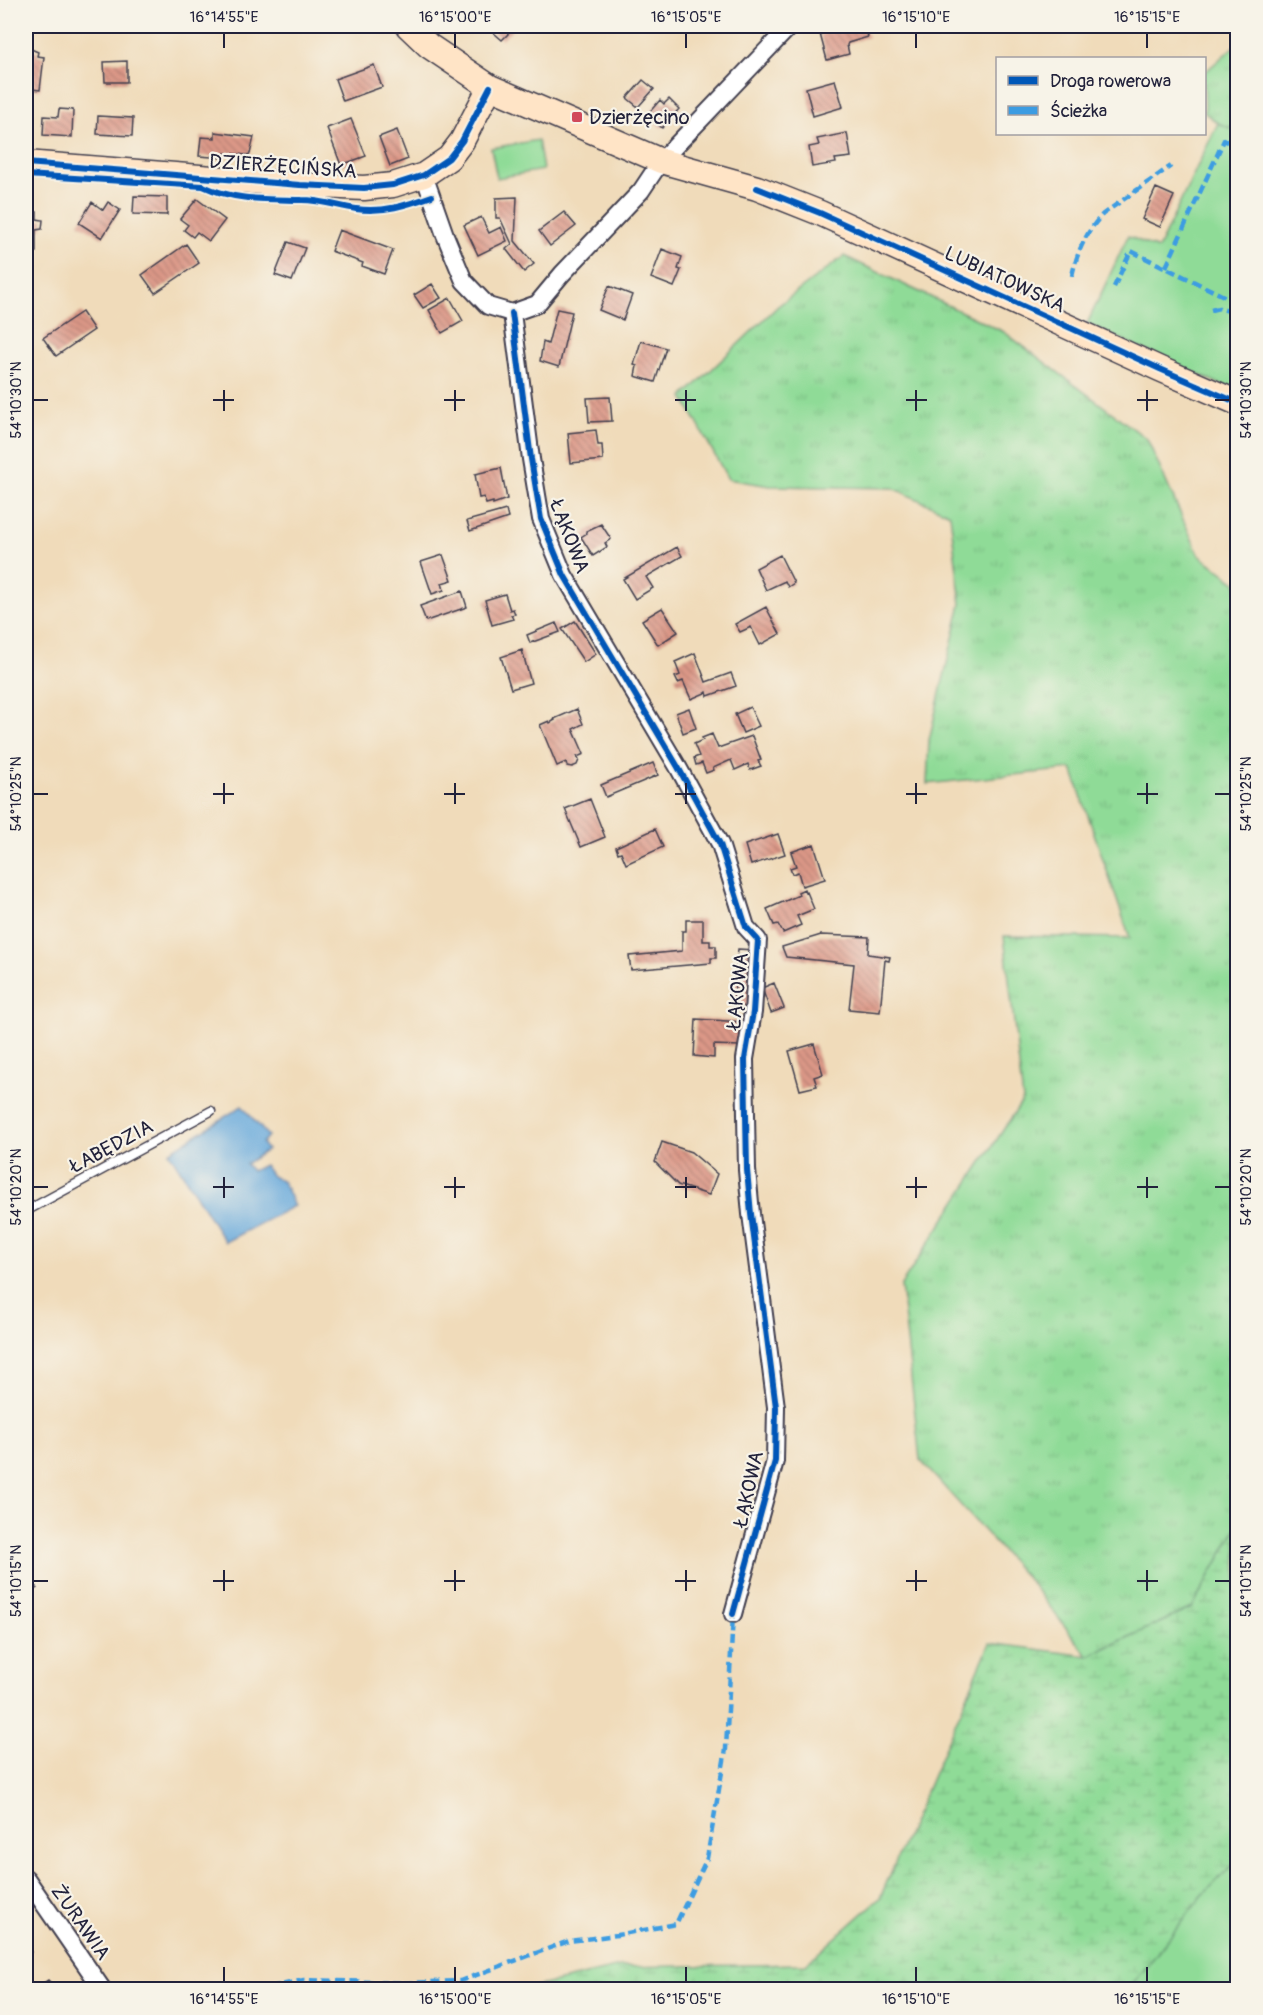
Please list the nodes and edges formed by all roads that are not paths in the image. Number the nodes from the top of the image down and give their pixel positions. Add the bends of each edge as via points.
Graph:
1 (408, 26) edge
2 (790, 26) edge
3 (490, 87) junction
4 (662, 161) junction
5 (26, 163) edge
6 (424, 175) junction
7 (512, 313) junction
8 (1238, 403) edge
9 (211, 1111) dead end
10 (26, 1211) edge
11 (733, 1614) dead end
12 (26, 1878) edge
13 (103, 1989) edge

1 - 3 street, LUBIATOWSKA via 429,46
2 - 4 street
3 - 4 street, LUBIATOWSKA
3 - 6 street, DZIERŻĘCIŃSKA via 462,141 449,158
4 - 7 street via 641,191 537,304
4 - 8 street, LUBIATOWSKA via 757,188 820,213
5 - 6 street, DZIERŻĘCIŃSKA via 364,188 393,185
6 - 7 street via 464,281 488,306
7 - 11 street, ŁĄKOWA via 542,519 564,575 720,844 746,927 758,940 745,1059 747,1170 776,1407 775,1461
9 - 10 lane, ŁABĘDZIA
12 - 13 street, ŻURAWIA

